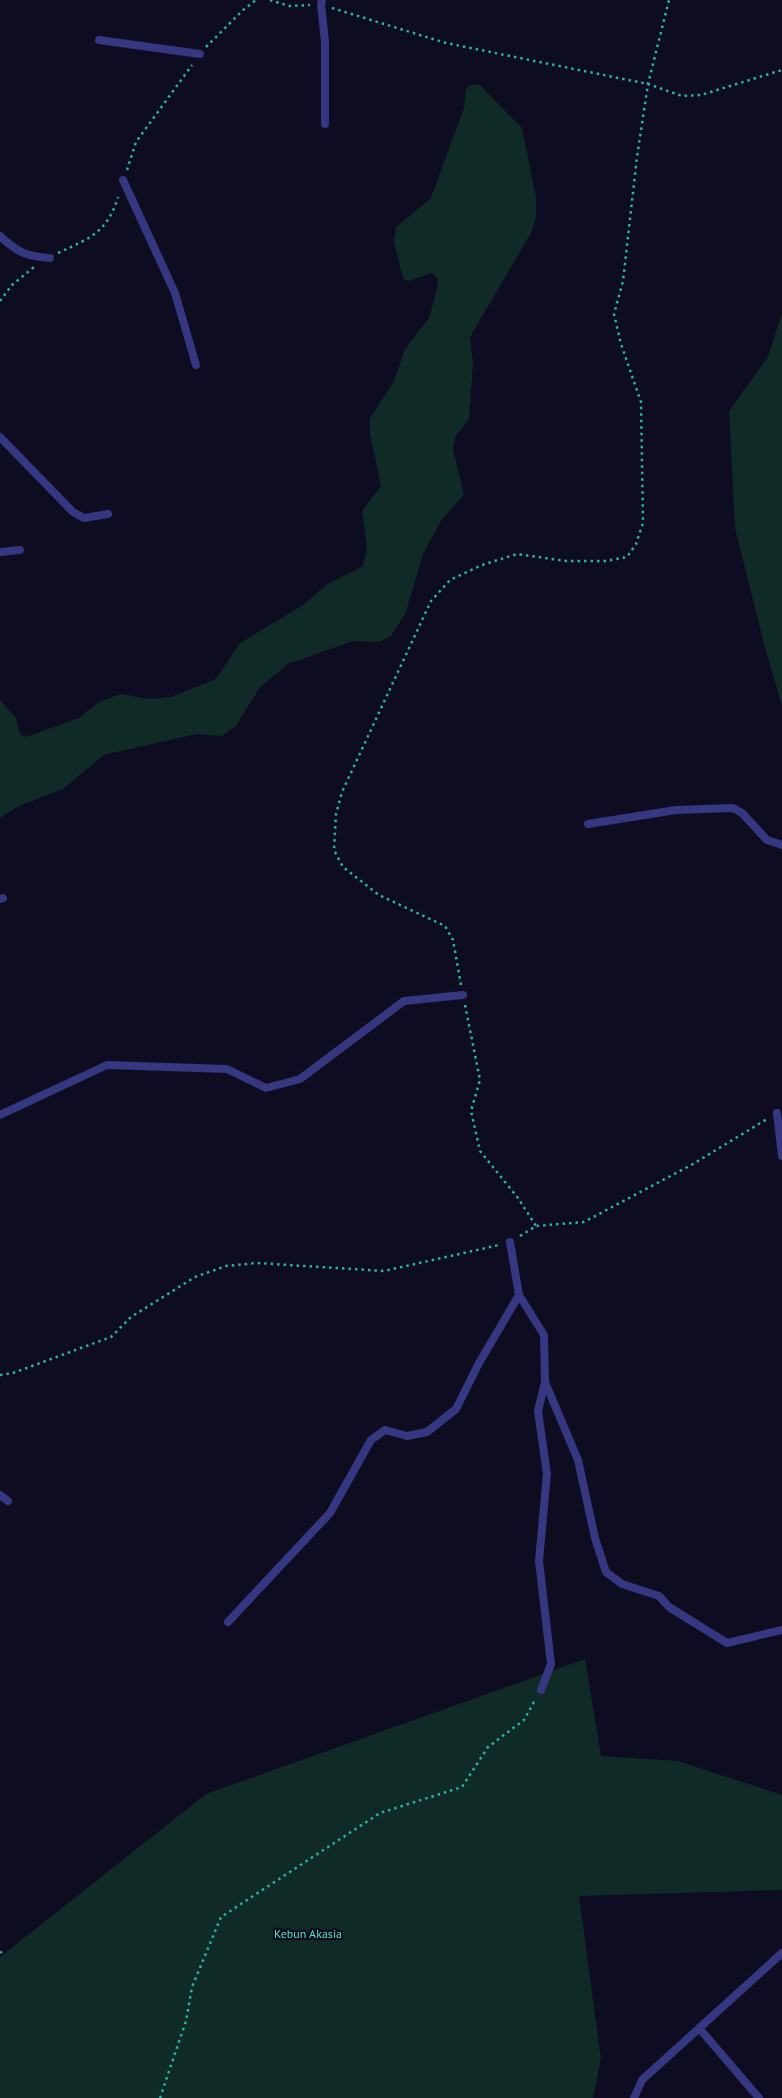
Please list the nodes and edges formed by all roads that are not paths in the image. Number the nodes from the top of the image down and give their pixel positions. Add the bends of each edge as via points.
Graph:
1 (321, 2) edge
2 (99, 40) dead end
3 (200, 54) road end
4 (325, 124) dead end
5 (123, 180) road end
6 (0, 236) edge
7 (50, 258) road end
8 (196, 365) dead end
9 (0, 436) edge
10 (108, 514) dead end
11 (20, 550) dead end
12 (0, 552) edge
13 (588, 824) dead end
14 (782, 845) edge
15 (463, 995) road end
16 (777, 1112) road end
17 (0, 1115) edge
18 (782, 1156) edge
19 (510, 1242) road end
20 (519, 1295) junction
21 (545, 1382) junction
22 (0, 1495) edge
23 (8, 1501) dead end
24 (228, 1622) dead end
25 (782, 1630) edge
26 (541, 1690) road end
27 (782, 1953) edge
28 (699, 2028) junction
29 (634, 2098) edge
30 (759, 2098) edge

1 - 4 lane via 325,42
2 - 3 lane
5 - 8 lane via 175,293
6 - 7 lane via 28,256
9 - 10 lane via 73,512 84,518
11 - 12 lane
13 - 14 lane via 676,810 733,808 742,813 767,840
15 - 17 lane via 404,1001 300,1079 266,1088 226,1069 107,1065
16 - 18 lane
19 - 20 lane
20 - 21 lane via 544,1335
20 - 24 lane via 456,1409 427,1432 407,1436 385,1430 371,1440 330,1513
21 - 25 lane via 578,1460 606,1572 622,1584 659,1596 669,1607 727,1643
21 - 26 lane via 538,1411 547,1474 539,1561 551,1664
22 - 23 lane
27 - 28 lane
28 - 29 lane via 642,2080
28 - 30 lane

